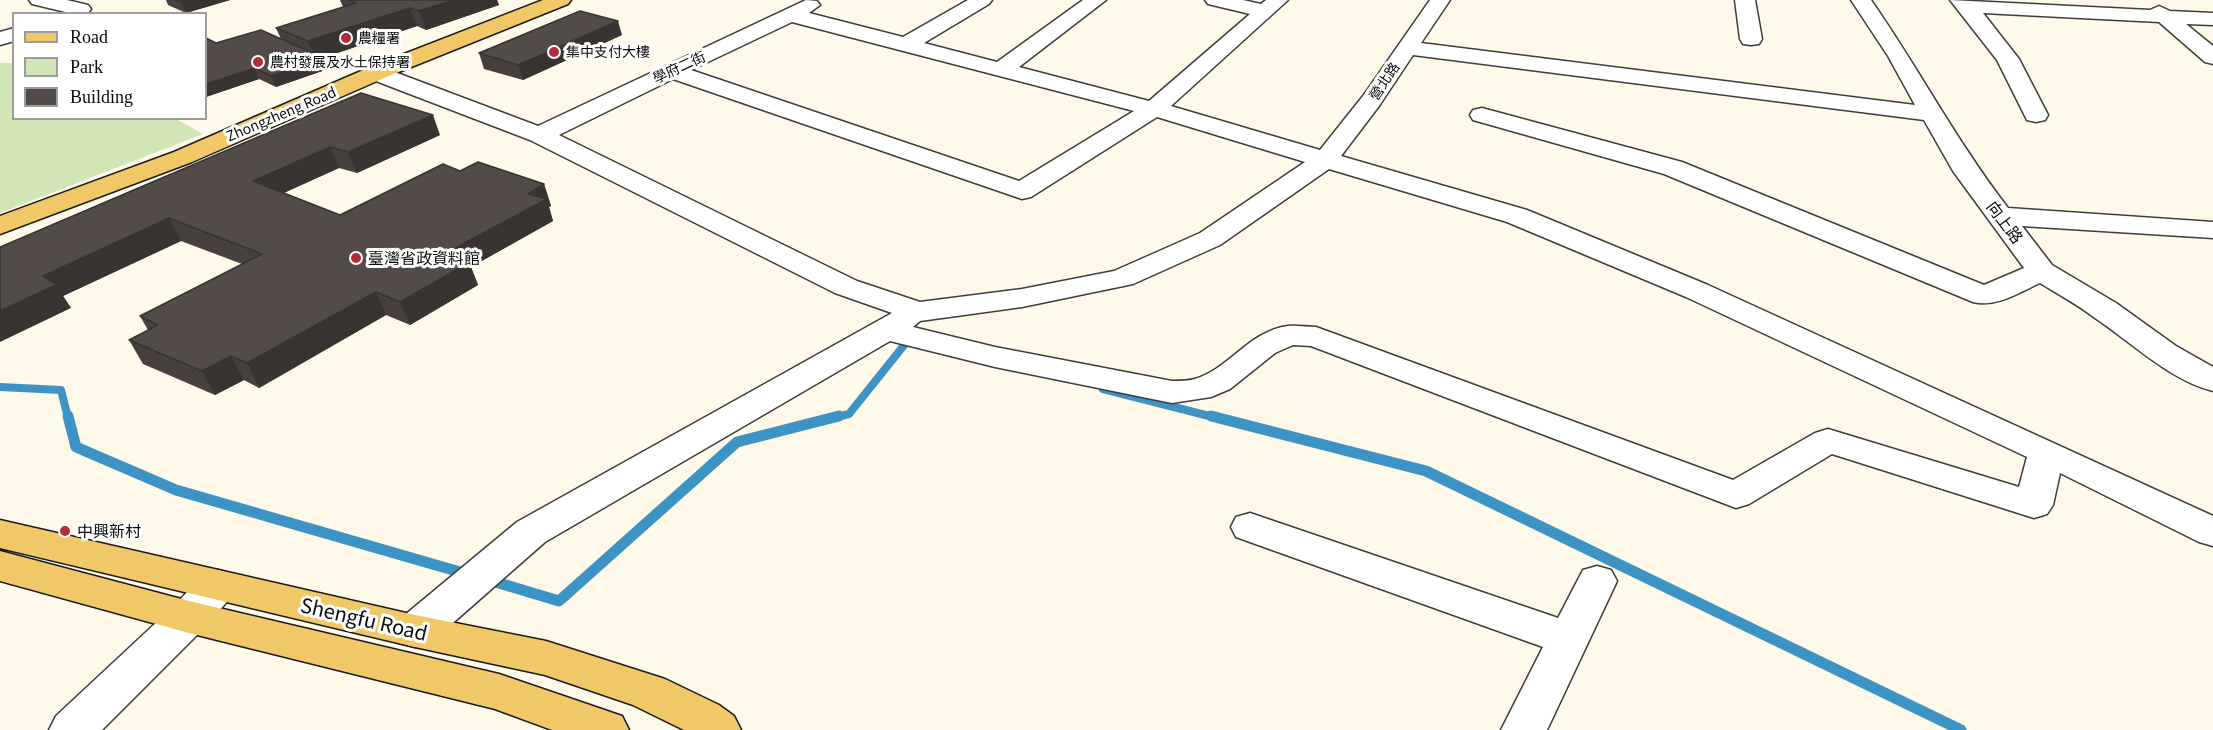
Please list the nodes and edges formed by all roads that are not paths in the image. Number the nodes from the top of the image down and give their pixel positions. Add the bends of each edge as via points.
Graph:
1 (39, 0) edge
2 (559, 0) edge
3 (819, 0) edge
4 (982, 0) edge
5 (1096, 0) edge
6 (1215, 0) edge
7 (1440, 0) edge
8 (1745, 0) edge
9 (1861, 0) edge
10 (2145, 0) edge
11 (1963, 3) edge
12 (1272, 6) edge
13 (82, 8) edge
14 (791, 15) junction
15 (2165, 17) junction
16 (2213, 19) edge
17 (1751, 39) dead end
18 (907, 44) junction
19 (1406, 48) junction
20 (2213, 57) edge
21 (1002, 68) junction
22 (671, 71) junction
23 (376, 73) junction
24 (1154, 109) junction
25 (1933, 114) junction
26 (1482, 115) dead end
27 (2036, 115) dead end
28 (539, 135) junction
29 (1325, 160) junction
30 (2001, 216) junction
31 (0, 226) edge
32 (2213, 230) edge
33 (2042, 271) junction
34 (918, 312) junction
35 (886, 330) junction
36 (2213, 381) edge
37 (2046, 452) junction
38 (1250, 527) dead end
39 (2213, 532) edge
40 (0, 534) edge
41 (0, 566) edge
42 (1598, 581) dead end
43 (218, 585) junction
44 (189, 617) junction
45 (415, 631) junction
46 (1569, 639) junction
47 (72, 730) edge
48 (606, 730) edge
49 (718, 730) edge
50 (1524, 730) edge

1 - 13 street
2 - 23 main road, Zhongzheng Road
3 - 14 street, 學府二街
4 - 18 street
5 - 21 street
6 - 12 street
7 - 19 street, 營北路
8 - 17 street
9 - 25 street, 向上路
10 - 15 street
11 - 15 street
11 - 27 street via 2008,59
12 - 24 street
14 - 18 street
14 - 22 street, 學府二街
15 - 16 street
15 - 20 street
18 - 21 street
19 - 25 street
19 - 29 street, 營北路
21 - 24 street
22 - 24 street via 1022,191
22 - 28 street, 學府二街
23 - 28 street
23 - 31 main road, Zhongzheng Road via 183,157
24 - 29 street
25 - 30 street, 向上路 via 1966,171
26 - 33 street via 1673,168 1984,296
28 - 34 street via 846,287
29 - 34 street, 營北路 via 1210,239 1122,278 1022,298
29 - 37 street via 1517,216 1595,247
30 - 32 street
30 - 33 street, 向上路
33 - 36 street, 向上路
34 - 35 street
35 - 37 street via 1172,392 1199,390 1218,382 1264,346 1288,334 1316,337 1736,495 1828,441 2034,505
35 - 45 street via 531,532
37 - 39 street
38 - 46 street
40 - 43 main road, Shengfu Road
41 - 44 main road
42 - 46 street
43 - 44 street
43 - 45 main road, Shengfu Road
44 - 47 street
44 - 48 main road via 499,692
45 - 49 main road, Shengfu Road via 546,658 638,688 703,718
46 - 50 street

